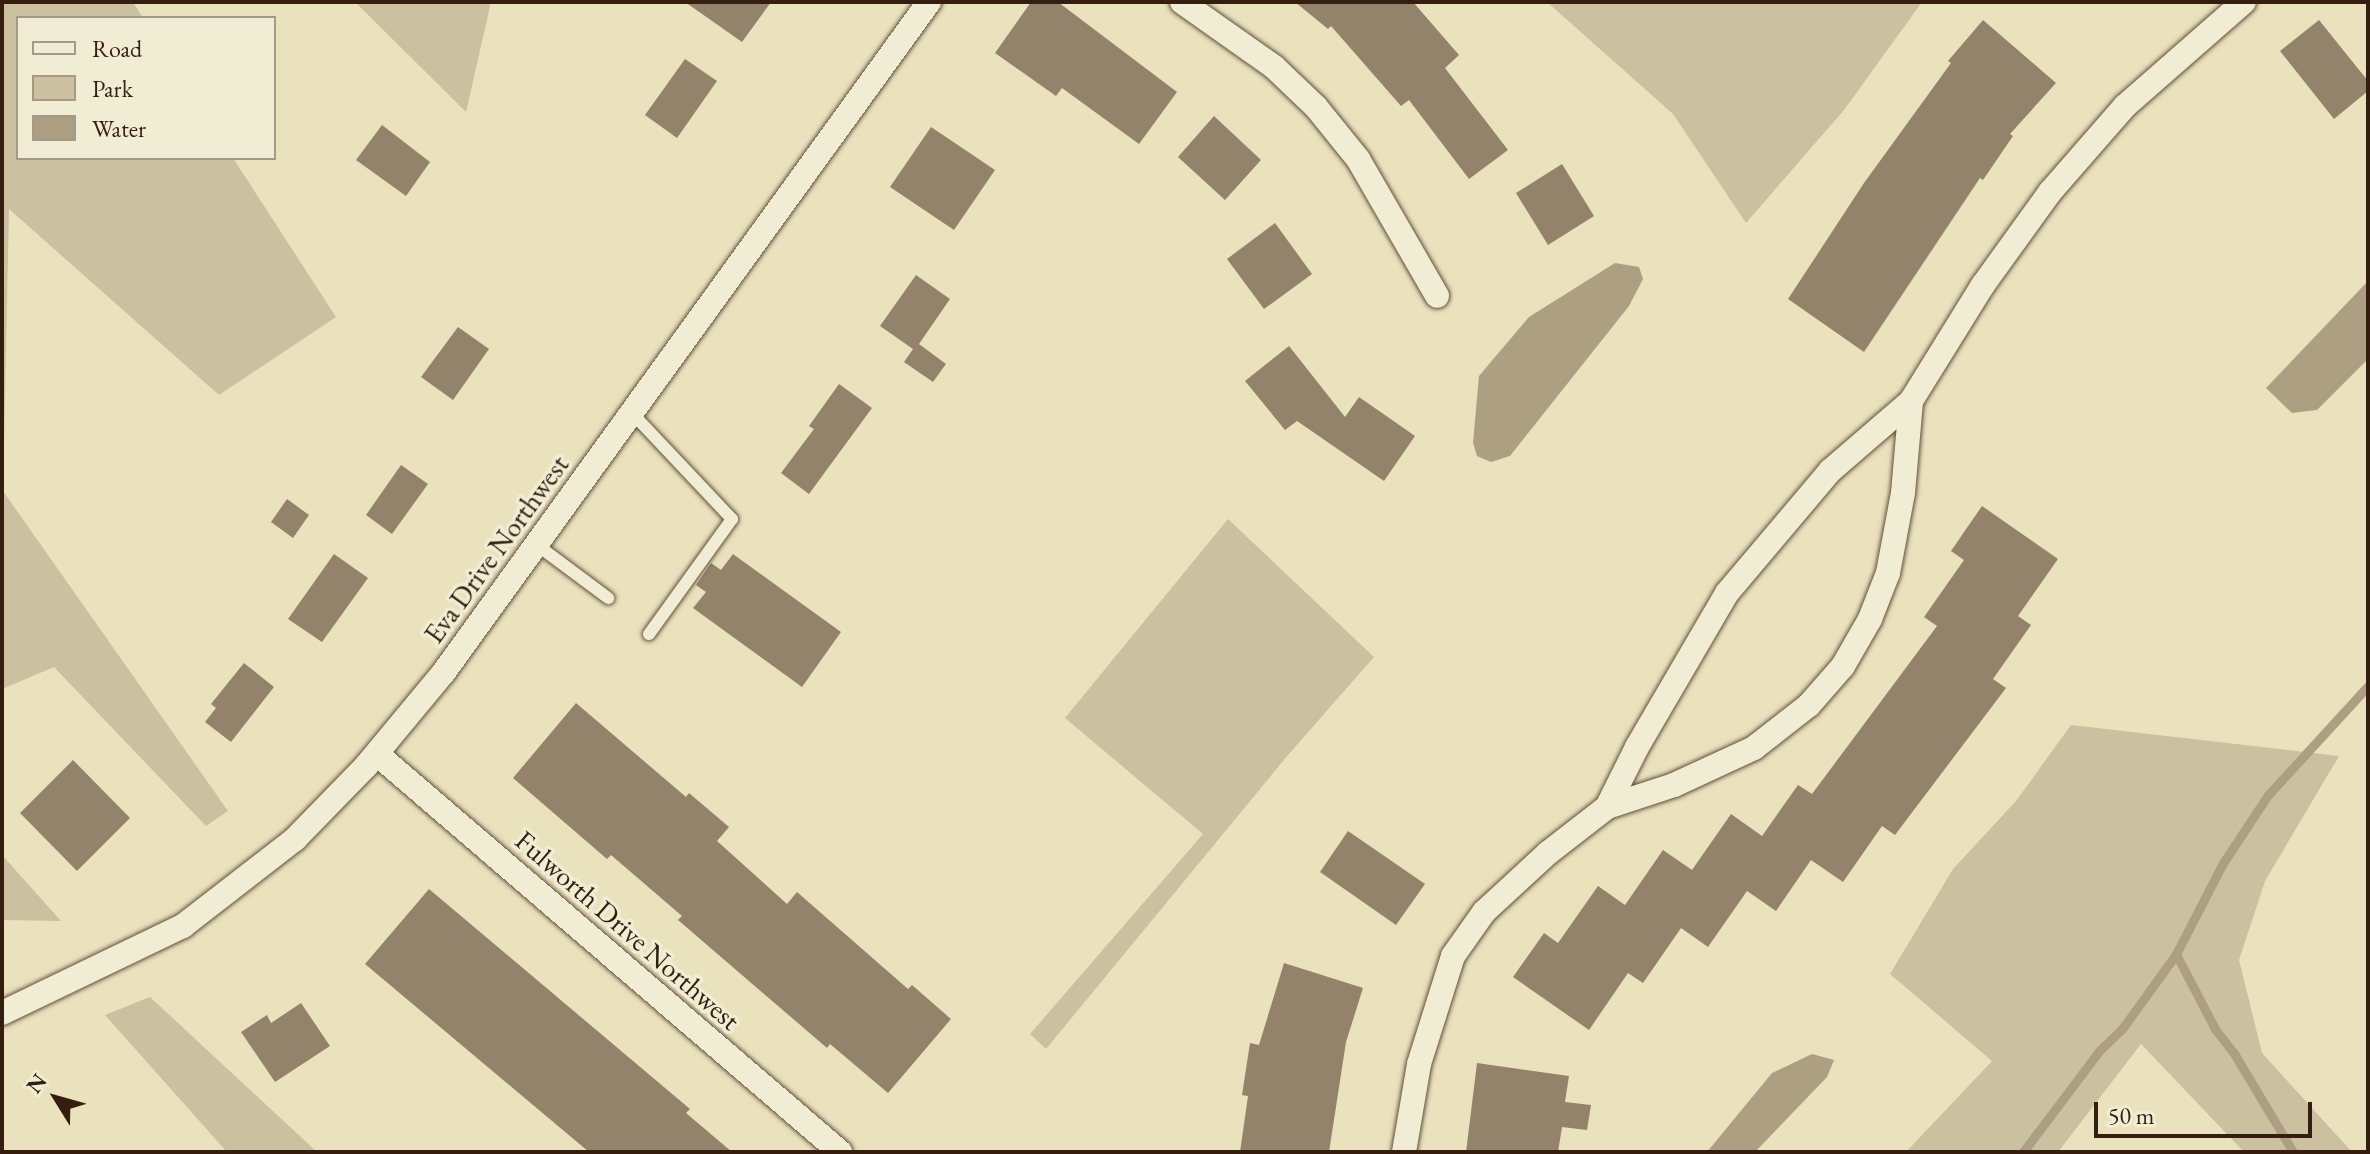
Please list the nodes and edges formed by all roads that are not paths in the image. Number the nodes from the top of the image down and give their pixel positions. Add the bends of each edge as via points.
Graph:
1 (929, 2) edge
2 (1182, 2) edge
3 (2244, 2) edge
4 (1437, 296) dead end
5 (1911, 401) junction
6 (632, 413) junction
7 (537, 545) junction
8 (608, 598) dead end
9 (649, 634) dead end
10 (377, 754) junction
11 (1607, 807) junction
12 (2, 1013) edge
13 (840, 1152) edge
14 (1404, 1152) edge

1 - 6 street, Eva Drive Northwest
2 - 4 street via 1274,67 1316,107 1358,159
3 - 5 street via 2125,106 2050,192 1983,285
5 - 11 street via 1830,471 1727,593
5 - 11 street via 1903,493 1888,573 1843,666 1809,705 1754,748 1674,785
6 - 7 street, Eva Drive Northwest
6 - 9 lane via 732,519
7 - 8 lane
7 - 10 street, Eva Drive Northwest
10 - 12 street, Eva Drive Northwest via 295,839 183,926
10 - 13 street, Fulworth Drive Northwest
11 - 14 street via 1484,912 1453,956 1419,1064

